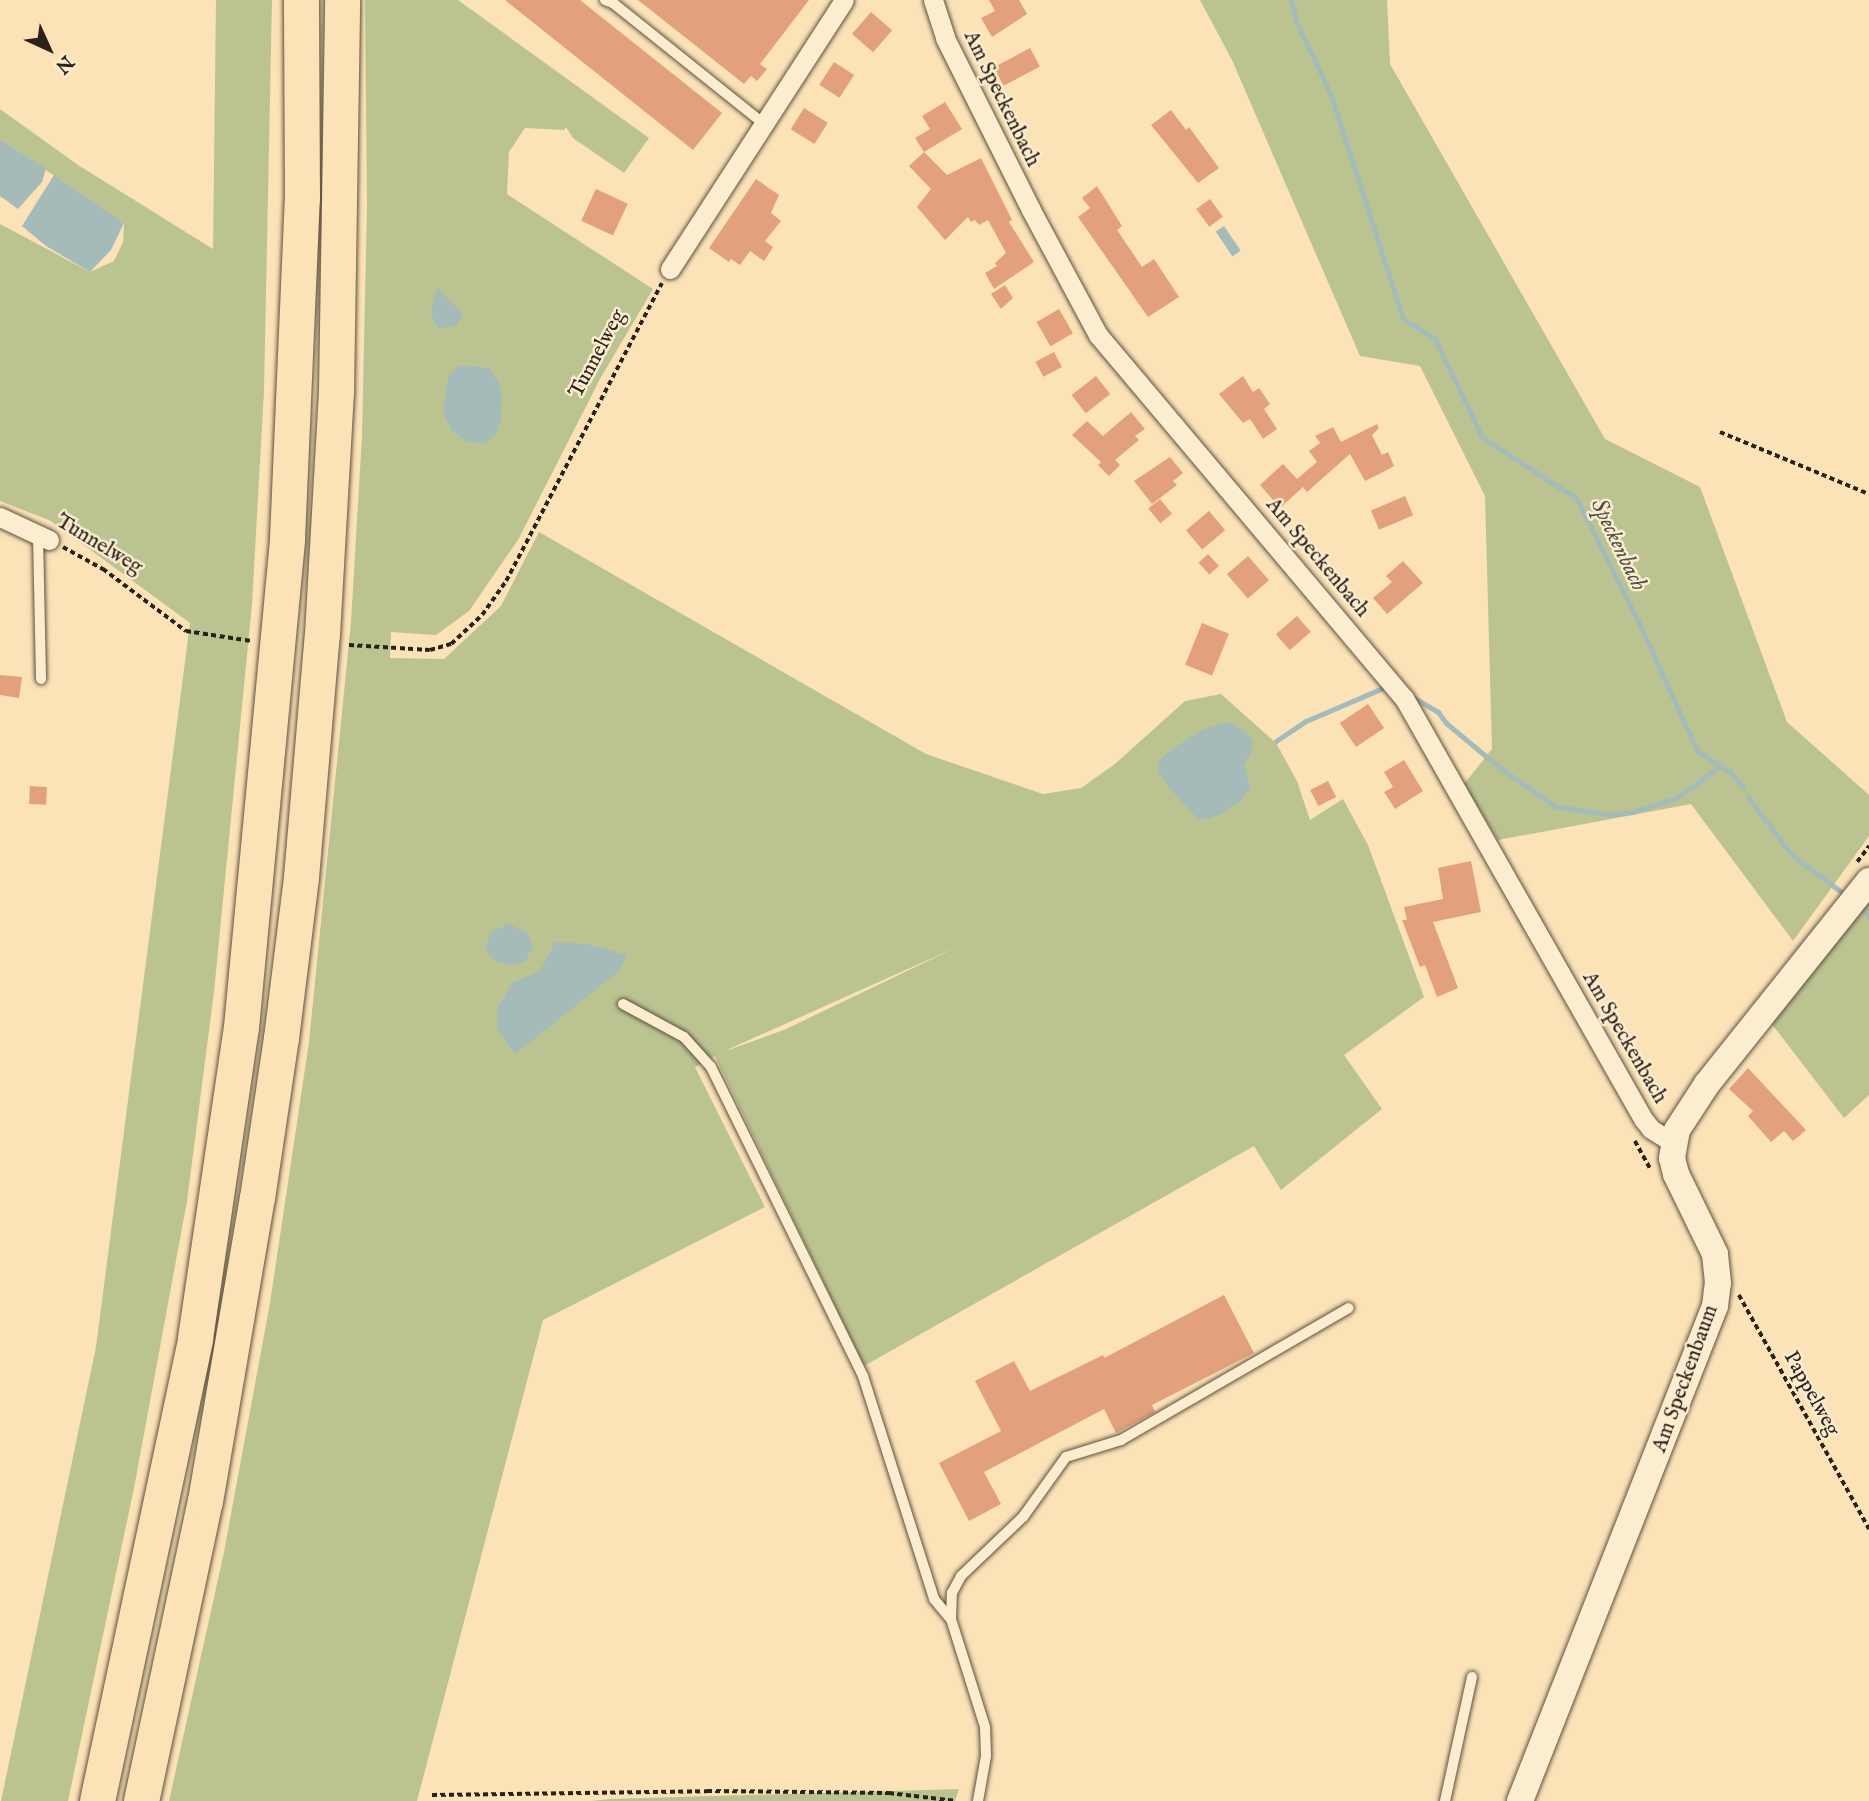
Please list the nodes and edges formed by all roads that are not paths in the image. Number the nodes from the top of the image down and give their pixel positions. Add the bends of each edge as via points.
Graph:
1 (301, 0) edge
2 (342, 0) edge
3 (604, 0) edge
4 (845, 0) edge
5 (933, 0) edge
6 (764, 124) junction
7 (670, 269) road end
8 (0, 517) edge
9 (43, 537) joint
10 (41, 679) dead end
11 (1869, 881) edge
12 (623, 1004) dead end
13 (1673, 1143) junction
14 (1349, 1308) dead end
15 (951, 1619) junction
16 (1472, 1677) dead end
17 (97, 1801) edge
18 (141, 1801) edge
19 (978, 1801) edge
20 (1445, 1801) edge
21 (1520, 1801) edge

1 - 17 highway via 302,211 287,538 241,1027 195,1338
2 - 18 highway via 336,392 322,634 300,877 257,1198 205,1501
3 - 6 lane
4 - 6 street
5 - 13 street, Am Speckenbach via 951,50 1098,335 1404,698 1644,1119
6 - 7 street
8 - 9 street, Tunnelweg
9 - 10 lane
11 - 13 main road via 1707,1084 1686,1113
12 - 15 lane via 684,1037 711,1067 863,1376 934,1599
13 - 21 main road, Am Speckenbaum via 1676,1174 1708,1236 1718,1283 1709,1327
14 - 15 lane via 1121,1440 1066,1457 1023,1517 961,1576 952,1593
15 - 19 lane via 985,1727 986,1756
16 - 20 lane

